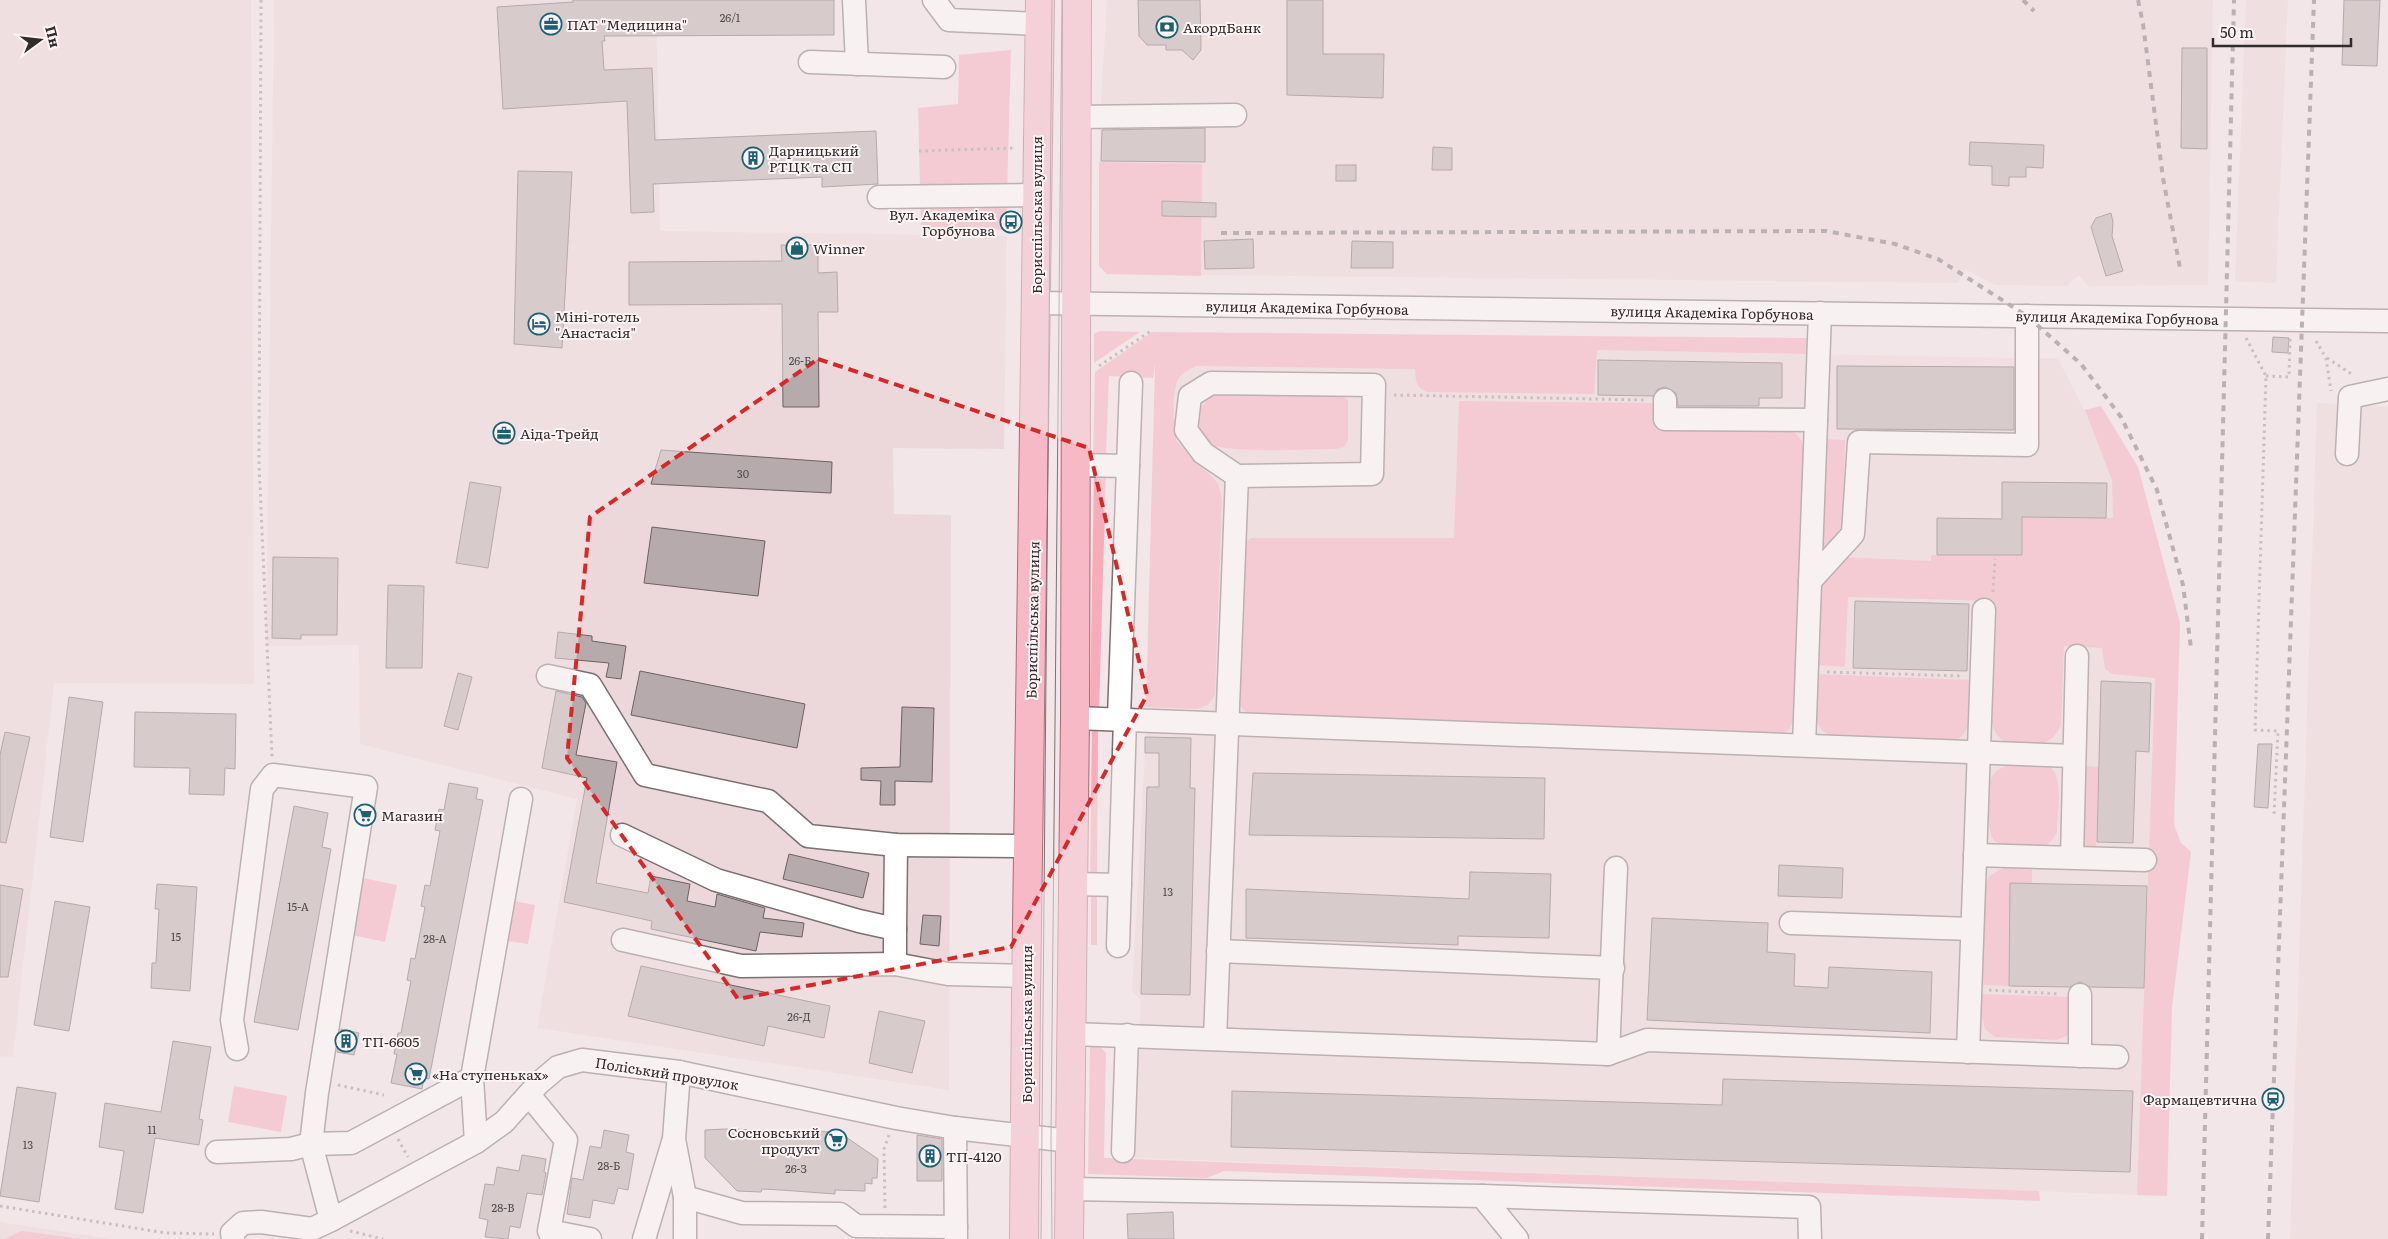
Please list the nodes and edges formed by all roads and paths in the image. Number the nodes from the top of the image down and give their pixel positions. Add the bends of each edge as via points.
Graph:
1 (261, 0) edge
2 (854, 0) edge
3 (934, 0) edge
4 (1077, 0) edge
5 (1039, 12) edge
6 (810, 62) dead end
7 (857, 64) junction
8 (944, 67) dead end
9 (1235, 115) dead end
10 (1077, 117) junction
11 (1015, 148) dead end
12 (919, 151) dead end
13 (1036, 196) junction
14 (878, 197) dead end
15 (1036, 303) junction
16 (1078, 304) junction
17 (1820, 313) junction
18 (2027, 316) junction
19 (2388, 322) edge
20 (2290, 329) dead end
21 (1152, 330) dead end
22 (2313, 336) dead end
23 (2245, 337) dead end
24 (2326, 358) junction
25 (1096, 368) dead end
26 (2266, 376) junction
27 (1132, 384) dead end
28 (2378, 391) edge
29 (1386, 395) dead end
30 (1665, 400) joint
31 (2349, 413) junction
32 (1816, 420) junction
33 (2347, 454) dead end
34 (1076, 465) junction
35 (1128, 466) junction
36 (1237, 476) junction
37 (1995, 559) dead end
38 (1810, 581) junction
39 (1984, 610) joint
40 (2077, 656) dead end
41 (1806, 672) junction
42 (548, 676) dead end
43 (1981, 677) junction
44 (1075, 718) junction
45 (1122, 719) junction
46 (1228, 722) junction
47 (1804, 745) junction
48 (1978, 752) junction
49 (2074, 756) junction
50 (273, 775) junction
51 (521, 799) dead end
52 (2274, 815) dead end
53 (622, 836) dead end
54 (896, 844) junction
55 (1028, 846) junction
56 (1975, 855) junction
57 (2072, 858) junction
58 (2145, 860) dead end
59 (1616, 868) dead end
60 (1073, 884) junction
61 (1120, 885) junction
62 (1791, 924) dead end
63 (895, 929) junction
64 (1972, 929) junction
65 (624, 940) dead end
66 (1118, 946) dead end
67 (1218, 951) junction
68 (895, 964) junction
69 (1613, 968) junction
70 (1026, 976) junction
71 (1970, 989) junction
72 (2080, 994) joint
73 (1072, 1034) junction
74 (1127, 1035) junction
75 (1215, 1039) junction
76 (237, 1049) dead end
77 (1968, 1052) junction
78 (1608, 1054) junction
79 (2080, 1056) junction
80 (2117, 1057) dead end
81 (679, 1072) junction
82 (472, 1078) junction
83 (319, 1081) junction
84 (534, 1089) junction
85 (384, 1095) dead end
86 (896, 1118) junction
87 (390, 1122) junction
88 (954, 1128) junction
89 (1026, 1136) junction
90 (674, 1139) junction
91 (1070, 1141) junction
92 (476, 1142) junction
93 (311, 1144) junction
94 (1123, 1151) dead end
95 (217, 1152) dead end
96 (416, 1174) junction
97 (1070, 1189) junction
98 (1482, 1196) junction
99 (685, 1197) junction
100 (0, 1206) edge
101 (331, 1220) junction
102 (885, 1226) junction
103 (856, 1232) edge
104 (956, 1233) edge
105 (233, 1236) edge
106 (383, 1239) edge
107 (590, 1239) edge
108 (644, 1239) edge
109 (685, 1239) edge
110 (1024, 1239) edge
111 (1069, 1239) edge
112 (1517, 1239) edge
113 (1810, 1239) edge

1 - 50 path via 259,463
2 - 7 street
3 - 5 street via 949,20
4 - 10 main road
5 - 13 main road, Бориспільська вулиця
6 - 7 street
7 - 8 street
9 - 10 street
10 - 16 main road
11 - 12 path
13 - 14 street
13 - 15 main road, Бориспільська вулиця
15 - 16 street, вулиця Академіка Горбунова
15 - 55 main road, Бориспільська вулиця
16 - 17 street, вулиця Академіка Горбунова
16 - 34 main road
17 - 18 street, вулиця Академіка Горбунова
17 - 32 street
18 - 19 street, вулиця Академіка Горбунова
18 - 38 street via 2027,444 1859,442 1853,534
20 - 26 path via 2289,377
21 - 25 path
22 - 24 path
23 - 26 path
24 - 28 path
24 - 31 path via 2330,388
26 - 52 path via 2255,730 2278,730
27 - 35 street
28 - 31 street via 2350,397
29 - 30 path
30 - 32 street via 1665,419
31 - 33 street
32 - 38 street
34 - 35 street
34 - 44 main road
35 - 45 street
36 - 36 street via 1372,474 1374,385 1211,383 1190,396 1186,430 1203,453
36 - 46 street
37 - 39 path via 1992,599
38 - 41 street
39 - 43 street
40 - 49 street
41 - 43 path
41 - 47 street
42 - 54 street via 590,685 645,775 768,801 808,836
43 - 48 street
44 - 45 street
44 - 60 main road
45 - 46 street
45 - 61 street
46 - 47 street
46 - 67 street
47 - 48 street
48 - 49 street
48 - 56 street
49 - 57 street
50 - 76 street via 262,789 232,1020
50 - 83 street via 366,787
51 - 82 street
53 - 63 street via 716,880 859,922
54 - 55 street
54 - 63 street
55 - 70 main road, Бориспільська вулиця
56 - 57 street
56 - 64 street
57 - 58 street
59 - 69 street
60 - 61 street
60 - 73 main road
61 - 66 street
62 - 64 street
63 - 68 street
64 - 71 street
65 - 68 street via 741,966
67 - 69 street
67 - 75 street
68 - 70 street via 948,974
69 - 78 street
70 - 89 main road, Бориспільська вулиця
71 - 72 path
71 - 77 street
72 - 79 street
73 - 74 street
73 - 91 main road
74 - 75 street
74 - 94 street
75 - 78 street
77 - 78 street via 1647,1040
77 - 79 street
79 - 80 street
81 - 84 street, Поліський провулок via 582,1060 558,1067
81 - 86 street, Поліський провулок
81 - 90 street
82 - 84 path
82 - 87 street
82 - 92 street
83 - 85 path
83 - 93 street
84 - 92 street, Поліський провулок via 504,1122
84 - 107 street via 566,1140 549,1231
86 - 88 street, Поліський провулок
86 - 102 path via 884,1149
87 - 93 street via 352,1143
87 - 96 path
88 - 89 street, Поліський провулок
88 - 104 street
89 - 91 street, Поліський провулок
89 - 110 main road, Бориспільська вулиця
90 - 99 street
90 - 108 street
91 - 97 main road
92 - 96 street, Поліський провулок
93 - 95 street via 291,1149
93 - 101 street
96 - 101 street, Поліський провулок
97 - 98 street
97 - 111 main road
98 - 112 street
98 - 113 street via 1809,1207
99 - 103 street via 742,1213 840,1214
99 - 109 street
100 - 105 path via 166,1233
101 - 105 street, Поліський провулок via 312,1229 261,1222 243,1223
101 - 106 path via 356,1234
102 - 103 street
102 - 104 street

